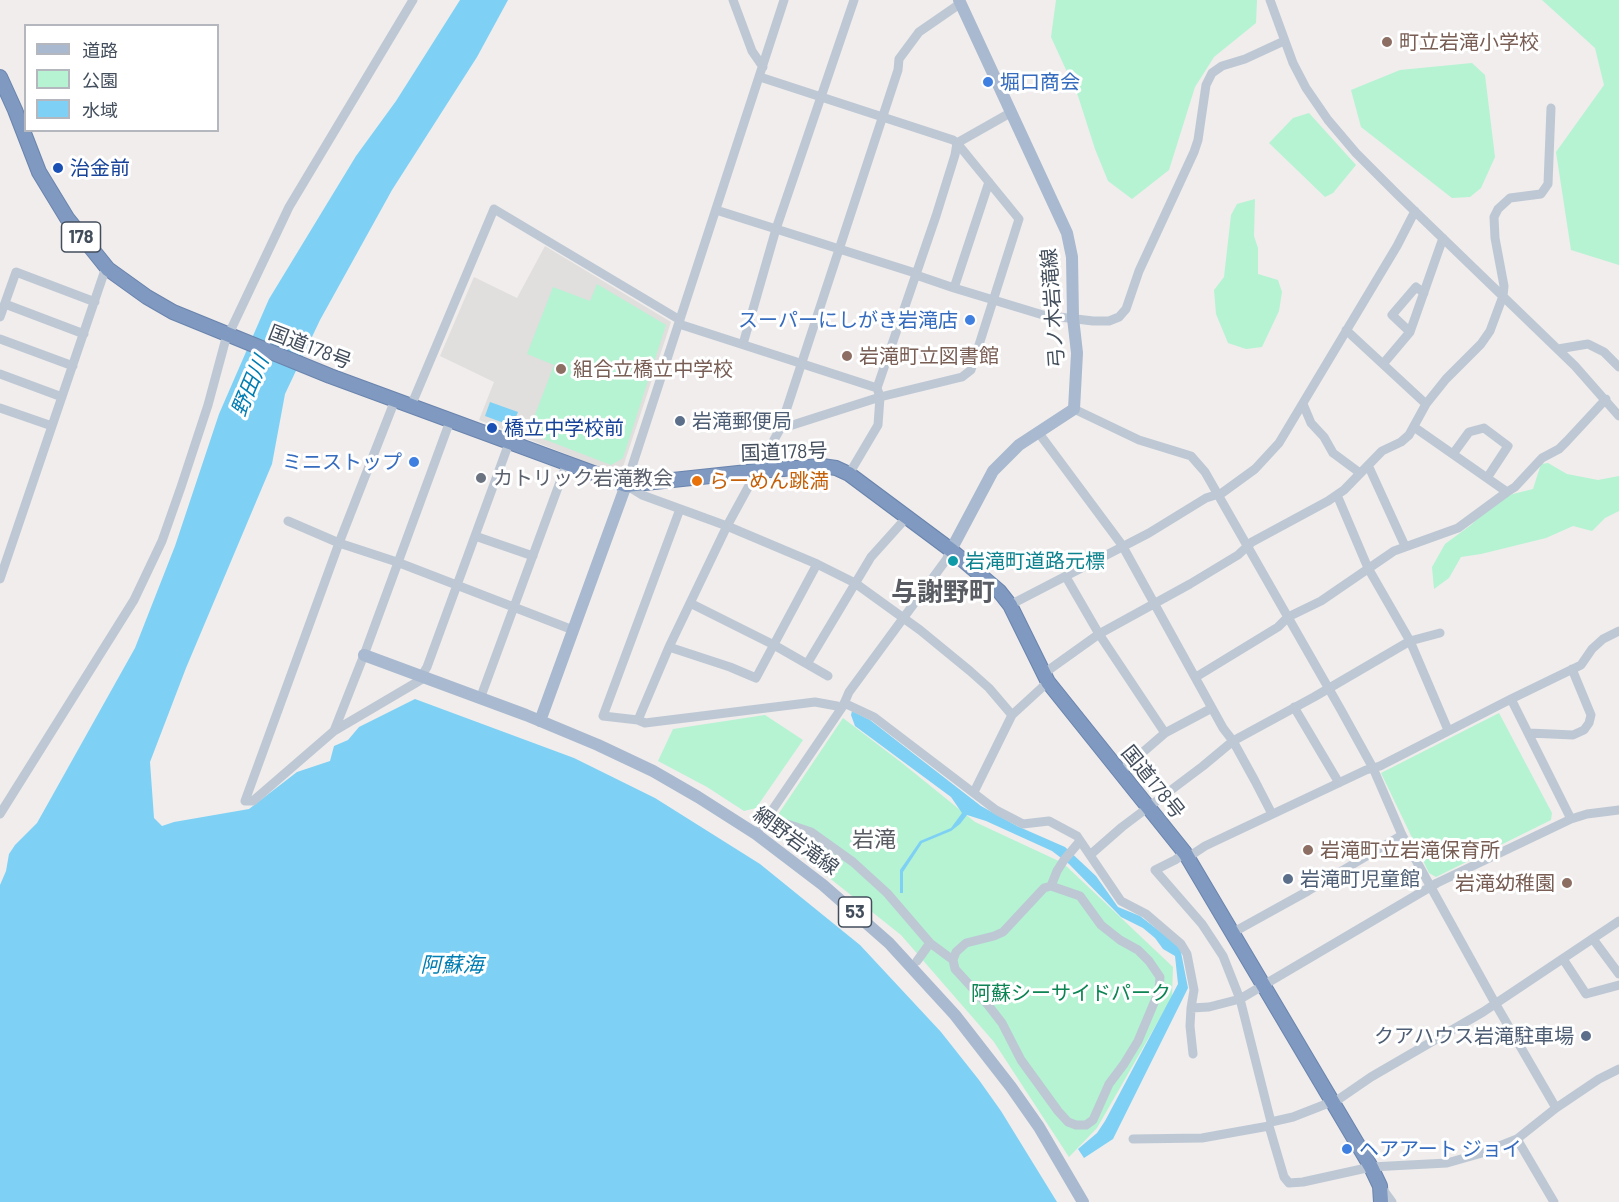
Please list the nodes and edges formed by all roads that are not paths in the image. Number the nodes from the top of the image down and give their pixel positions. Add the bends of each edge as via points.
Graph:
1 (413, 0) edge
2 (733, 0) edge
3 (784, 0) edge
4 (854, 0) edge
5 (1270, 0) edge
6 (960, 2) edge
7 (1284, 41) junction
8 (763, 67) junction
9 (0, 77) edge
10 (760, 77) junction
11 (822, 97) junction
12 (1551, 108) dead end
13 (1010, 113) junction
14 (882, 117) junction
15 (957, 143) junction
16 (989, 182) junction
17 (716, 210) junction
18 (1415, 212) junction
19 (776, 229) junction
20 (1443, 238) junction
21 (840, 249) junction
22 (108, 269) junction
23 (916, 274) junction
24 (954, 288) junction
25 (1424, 293) junction
26 (1503, 296) junction
27 (994, 300) junction
28 (95, 302) junction
29 (5, 304) junction
30 (0, 317) edge
31 (1073, 318) junction
32 (680, 322) junction
33 (1346, 330) junction
34 (1410, 332) junction
35 (84, 334) junction
36 (228, 336) junction
37 (0, 339) edge
38 (742, 344) junction
39 (1558, 349) junction
40 (802, 364) junction
41 (1383, 364) junction
42 (73, 366) junction
43 (1619, 367) edge
44 (0, 374) edge
45 (878, 393) junction
46 (62, 397) junction
47 (1606, 399) junction
48 (395, 400) junction
49 (1303, 404) junction
50 (1426, 404) junction
51 (411, 406) junction
52 (0, 408) edge
53 (1074, 409) junction
54 (1619, 416) edge
55 (450, 421) junction
56 (52, 426) junction
57 (1414, 427) junction
58 (780, 429) junction
59 (1038, 432) junction
60 (509, 443) junction
61 (1453, 454) junction
62 (567, 463) junction
63 (1368, 465) junction
64 (757, 471) junction
65 (1360, 473) junction
66 (849, 474) junction
67 (1487, 478) junction
68 (626, 484) junction
69 (1507, 492) junction
70 (1218, 493) junction
71 (1338, 495) junction
72 (680, 509) junction
73 (907, 517) junction
74 (288, 521) dead end
75 (727, 526) junction
76 (475, 536) junction
77 (339, 543) junction
78 (1122, 545) junction
79 (1248, 546) junction
80 (1405, 546) junction
81 (951, 550) junction
82 (533, 556) junction
83 (397, 562) junction
84 (817, 564) junction
85 (1368, 568) junction
86 (1066, 578) junction
87 (0, 579) edge
88 (855, 583) junction
89 (456, 586) junction
90 (690, 603) junction
91 (1154, 603) junction
92 (1010, 605) junction
93 (513, 608) junction
94 (1288, 617) junction
95 (904, 618) junction
96 (573, 630) junction
97 (1619, 631) edge
98 (1440, 633) dead end
99 (1099, 634) junction
100 (1410, 641) junction
101 (774, 645) junction
102 (669, 647) junction
103 (364, 655) junction
104 (807, 664) junction
105 (1572, 669) junction
106 (828, 676) dead end
107 (1196, 677) junction
108 (423, 678) junction
109 (1046, 678) junction
110 (1328, 688) junction
111 (480, 699) junction
112 (1511, 699) junction
113 (843, 706) junction
114 (1294, 707) junction
115 (1212, 708) junction
116 (1012, 715) junction
117 (638, 720) junction
118 (540, 721) junction
119 (1448, 730) junction
120 (334, 731) junction
121 (1165, 733) junction
122 (1529, 733) junction
123 (1233, 741) junction
124 (1373, 768) junction
125 (1120, 772) junction
126 (1338, 783) junction
127 (974, 792) junction
128 (1149, 807) junction
129 (1619, 810) edge
130 (0, 814) edge
131 (1272, 814) junction
132 (1571, 819) junction
133 (773, 827) dead end
134 (756, 834) junction
135 (1402, 835) junction
136 (1080, 841) junction
137 (1090, 855) junction
138 (1186, 856) junction
139 (1051, 886) junction
140 (1431, 886) junction
141 (1619, 921) edge
142 (1232, 933) junction
143 (1593, 939) junction
144 (930, 943) junction
145 (1563, 959) junction
146 (953, 960) junction
147 (917, 961) dead end
148 (1619, 974) edge
149 (1264, 985) junction
150 (1619, 985) edge
151 (1240, 999) junction
152 (1495, 1003) junction
153 (1191, 1008) junction
154 (1193, 1054) dead end
155 (1619, 1069) edge
156 (1331, 1101) junction
157 (1556, 1108) junction
158 (1270, 1124) junction
159 (1133, 1139) dead end
160 (1517, 1139) junction
161 (1371, 1167) junction
162 (1380, 1186) junction
163 (1083, 1202) edge
164 (1381, 1202) edge
165 (1392, 1202) edge
166 (1554, 1202) edge

1 - 36 street via 289,207
2 - 8 street via 752,51
3 - 8 street
4 - 11 street
5 - 7 street
6 - 13 main road, 弓ノ木岩滝線
6 - 14 street via 919,32 899,59
7 - 18 street via 1306,88 1328,120
7 - 31 street via 1212,73 1206,85 1194,152 1139,271 1126,309 1109,321
8 - 10 street
9 - 22 highway, 国道178号 / 178 via 39,172 67,218
10 - 11 street
10 - 17 street
11 - 14 street
11 - 19 street
12 - 26 street via 1548,184 1541,194 1510,198 1494,217
13 - 15 street
13 - 31 main road, 弓ノ木岩滝線 via 1067,233 1072,257
14 - 15 street
14 - 21 street
15 - 16 street
15 - 23 street
16 - 24 street
16 - 27 street via 1019,219
17 - 19 street
17 - 32 street
18 - 20 street
18 - 33 street
19 - 21 street
19 - 38 street
20 - 25 street
20 - 26 street
21 - 23 street
21 - 40 street
22 - 28 street
22 - 36 highway, 国道178号 / 178 via 173,312
23 - 24 street
23 - 45 street
24 - 27 street
25 - 34 street
25 - 34 street via 1416,287 1392,315
26 - 39 street
26 - 50 street via 1481,344
27 - 31 street via 1043,315
27 - 45 street via 971,370 962,377
28 - 29 street via 16,272
28 - 35 street
29 - 30 street
29 - 35 street
31 - 53 main road, 弓ノ木岩滝線 via 1077,353
32 - 38 street
32 - 51 street via 494,209
32 - 68 street
33 - 41 street
33 - 49 street
34 - 41 street
35 - 42 street
36 - 48 highway, 国道178号 / 178
36 - 130 street via 186,472 134,600
37 - 42 street
38 - 40 street
39 - 43 street via 1588,344 1604,352
39 - 47 street
40 - 45 street
40 - 58 street
41 - 50 street
42 - 46 street
44 - 46 street
45 - 58 street
45 - 66 street via 878,425
46 - 56 street
47 - 54 street
47 - 69 street via 1559,449 1542,458 1524,480
48 - 51 highway, 国道178号 / 178
48 - 77 street
49 - 65 street via 1311,423 1333,453
49 - 70 street via 1279,443 1255,469
50 - 57 street
51 - 55 highway, 国道178号 / 178
52 - 56 street
53 - 59 main road
53 - 70 street via 1138,440 1191,456
55 - 60 highway, 国道178号 / 178
55 - 83 street
56 - 87 street
57 - 61 street
57 - 63 street
58 - 64 street
59 - 78 street
59 - 81 main road via 993,471
60 - 62 highway, 国道178号 / 178
60 - 76 street
61 - 67 street
61 - 67 street via 1469,432 1484,428 1508,446
62 - 68 highway, 国道178号 / 178
62 - 82 street
63 - 65 street
63 - 80 street
64 - 66 highway, 国道178号 / 178 via 822,466
64 - 68 highway, 国道178号 / 178
64 - 75 street
65 - 71 street
66 - 73 highway, 国道178号 / 178
67 - 69 street
68 - 72 street via 642,495
68 - 96 main road
69 - 80 street via 1458,528
70 - 78 street
70 - 79 street
71 - 79 street
71 - 85 street
72 - 75 street
72 - 117 street via 603,716
73 - 81 highway, 国道178号 / 178
73 - 88 street via 871,557
74 - 77 street
75 - 84 street
75 - 90 street
76 - 82 street
76 - 89 street
77 - 83 street
77 - 120 street via 245,801 253,801
78 - 86 street
78 - 91 street
79 - 91 street
79 - 94 street
80 - 85 street
81 - 92 highway, 国道178号 / 178
81 - 95 street
82 - 93 street
83 - 89 street
83 - 103 street
84 - 88 street
84 - 101 street
85 - 94 street via 1321,602
85 - 100 street
86 - 92 street
86 - 99 street
88 - 95 street
88 - 104 street
89 - 93 street
89 - 108 street
90 - 101 street
90 - 102 street
91 - 99 street
91 - 107 street
92 - 109 highway, 国道178号 / 178
93 - 96 street
93 - 111 street
94 - 107 street
94 - 110 street
95 - 113 street via 849,692
95 - 116 street via 989,688
96 - 118 main road
97 - 105 street via 1603,639 1581,665
98 - 100 street
99 - 109 street
99 - 121 street
100 - 110 street
100 - 119 street
101 - 102 street via 756,678
101 - 104 street
102 - 117 street
103 - 108 main road, 網野岩滝線 / 53
103 - 120 street
104 - 106 street
105 - 112 street
105 - 122 street via 1591,715 1589,723 1572,735
107 - 115 street
108 - 111 main road, 網野岩滝線 / 53
108 - 120 street
109 - 116 street
109 - 125 highway, 国道178号 / 178
110 - 114 street
110 - 124 street
111 - 118 main road, 網野岩滝線 / 53
112 - 119 street
112 - 122 street
113 - 117 street via 815,702 645,723
113 - 127 street via 874,717
113 - 134 street
114 - 123 street
114 - 126 street
115 - 121 street
115 - 123 street
116 - 127 street
118 - 134 main road, 網野岩滝線 / 53 via 653,771
119 - 124 street
121 - 125 street
122 - 132 street
123 - 128 street
123 - 131 street
124 - 126 street
124 - 135 street
125 - 128 highway, 国道178号 / 178
126 - 131 street
127 - 136 street via 996,810 1023,824 1049,821 1071,831
128 - 137 street
128 - 138 highway, 国道178号 / 178
129 - 132 street
131 - 138 street
132 - 140 street
133 - 144 street via 787,824 811,832 854,862
134 - 163 main road, 網野岩滝線 / 53 via 890,943 955,1015 1039,1127
135 - 140 street
135 - 142 street
136 - 137 street
136 - 139 street via 1057,871
137 - 153 street via 1121,901 1146,914 1181,944 1187,954 1194,990
138 - 142 highway, 国道178号 / 178
138 - 151 street via 1155,870 1217,945
139 - 146 street via 1044,888 1003,932 966,943
139 - 146 street via 1080,896 1101,925 1138,950 1160,977 1159,991 1137,1041 1109,1084 1093,1120 1076,1125 1058,1111 1002,1023 955,969
140 - 149 street
140 - 152 street
141 - 143 street
142 - 149 highway, 国道178号 / 178
143 - 145 street
143 - 148 street
144 - 146 street
144 - 147 street
145 - 150 street via 1586,994
145 - 152 street
149 - 151 street
149 - 156 highway, 国道178号 / 178
151 - 153 street
151 - 158 street
152 - 156 street
152 - 157 street
153 - 154 street
155 - 157 street
156 - 158 street
156 - 161 highway, 国道178号 / 178
157 - 160 street
158 - 159 street via 1202,1138
158 - 161 street via 1288,1183
160 - 161 street via 1464,1160
160 - 166 street
161 - 162 highway, 国道178号 / 178
162 - 164 highway, 国道178号 / 178
162 - 165 street

